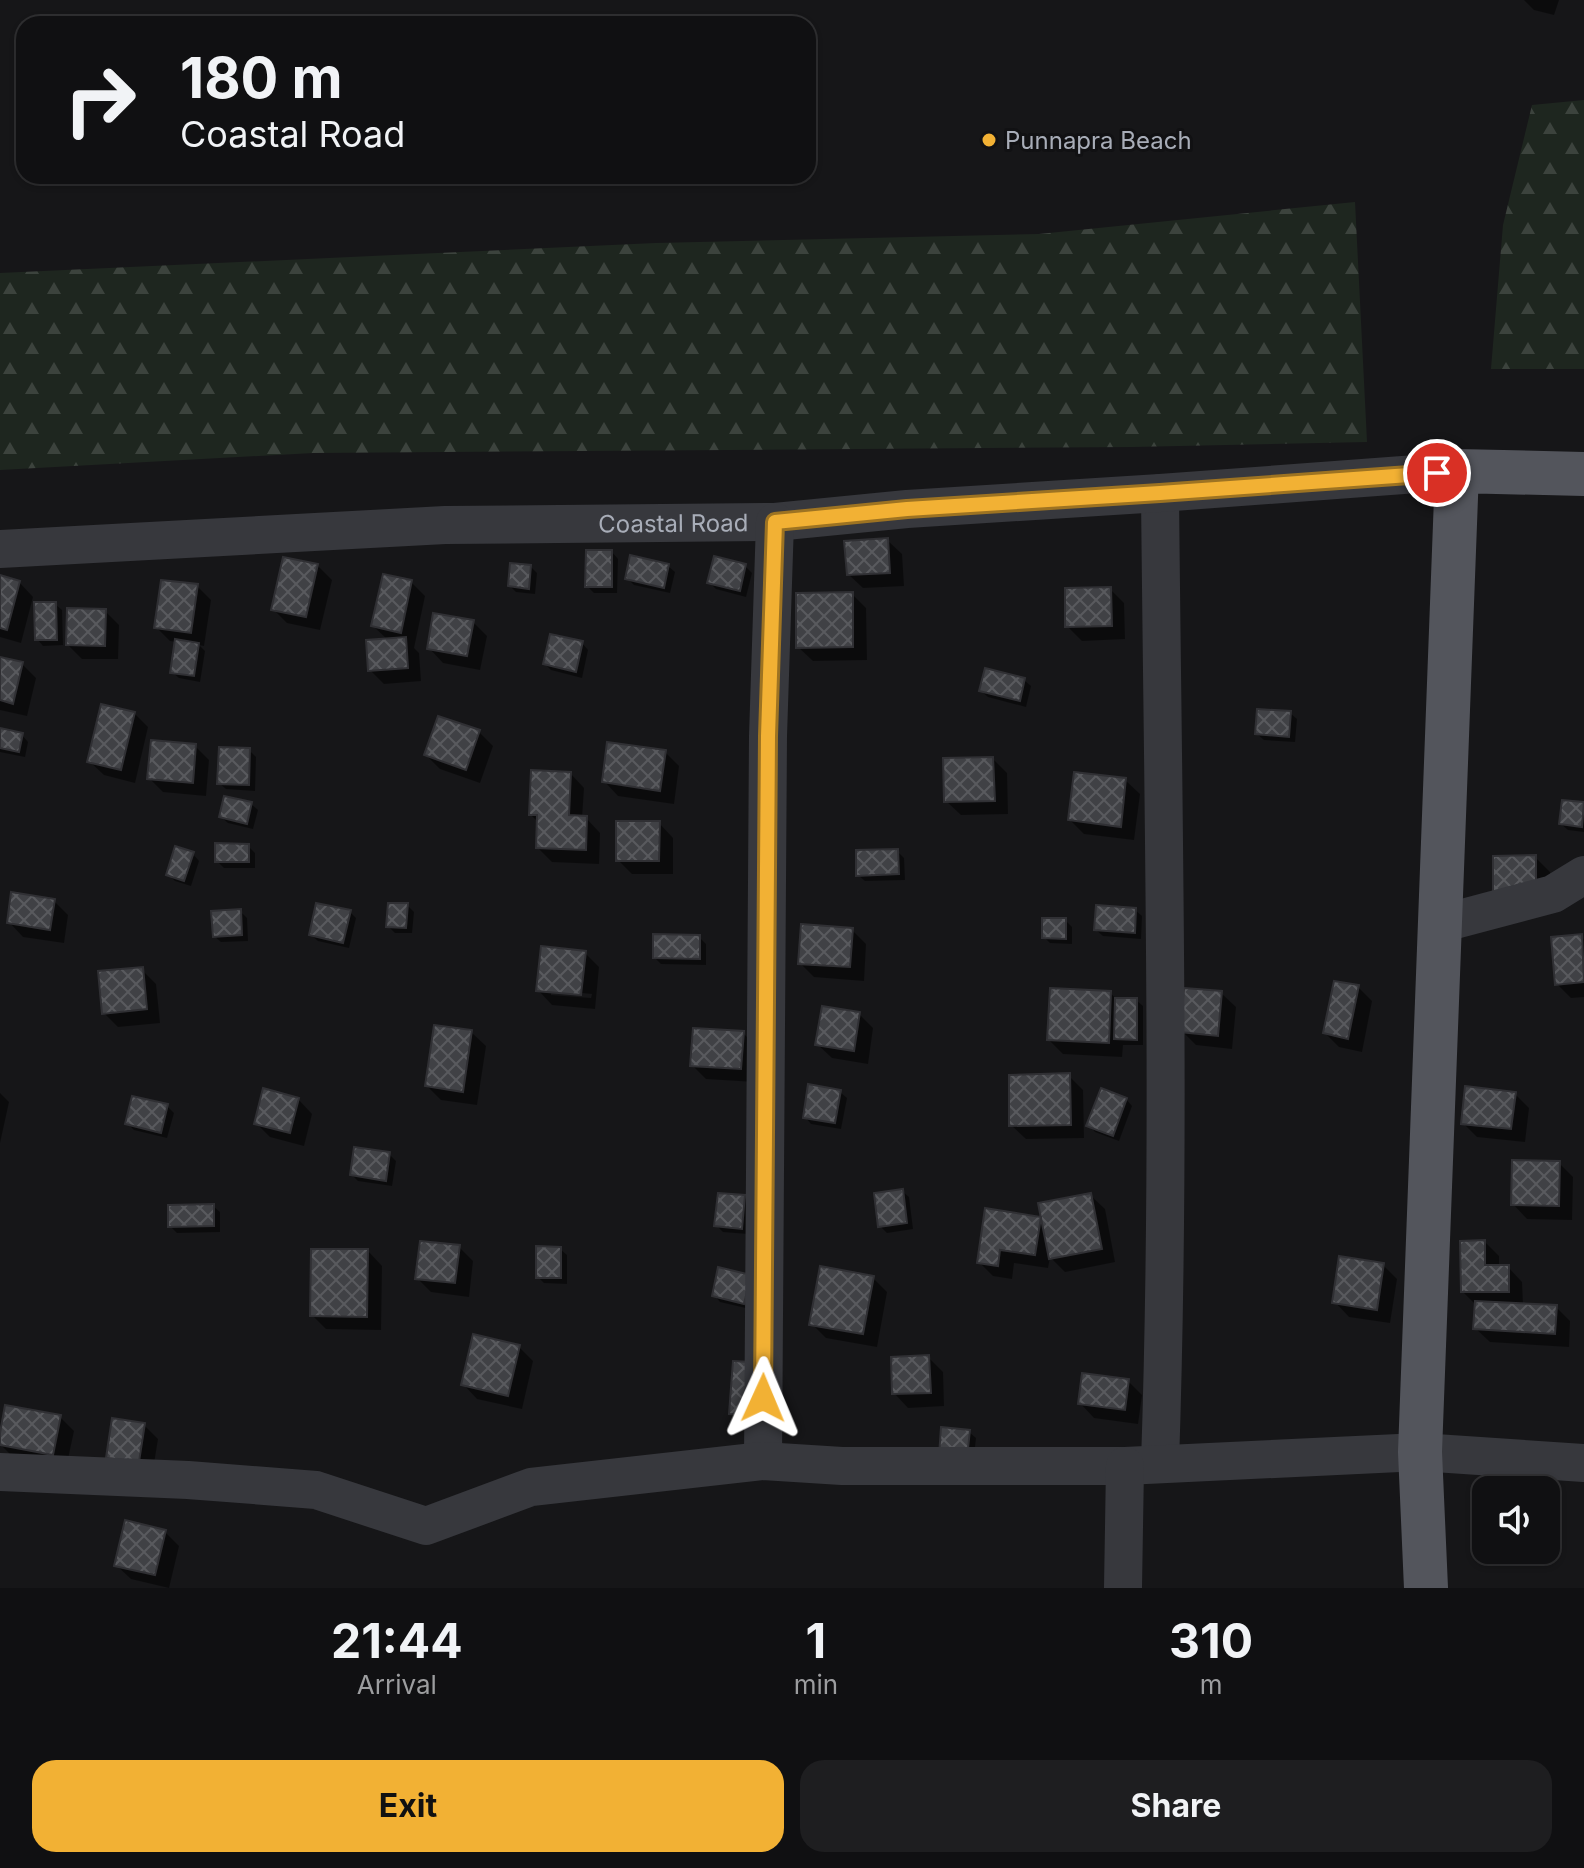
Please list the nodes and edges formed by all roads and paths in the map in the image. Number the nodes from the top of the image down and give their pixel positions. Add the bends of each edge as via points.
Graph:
1 (1457, 471) junction
2 (1584, 474) edge
3 (1160, 493) junction
4 (775, 522) junction
5 (0, 549) edge
6 (1584, 875) edge
7 (1440, 924) junction
8 (1420, 1452) junction
9 (763, 1461) junction
10 (1584, 1463) edge
11 (1142, 1464) junction
12 (0, 1472) edge
13 (1123, 1588) edge
14 (1426, 1588) edge

1 - 2 main road, Coastal Road
1 - 3 street, Coastal Road
1 - 7 main road
3 - 4 street, Coastal Road
3 - 11 street via 1166,1313
4 - 5 street, Coastal Road via 445,525
4 - 9 street via 768,736
6 - 7 street via 1553,894
7 - 8 main road
8 - 10 street
8 - 11 street
8 - 14 main road
9 - 11 street via 842,1466
9 - 12 street via 531,1487 426,1526 316,1490
11 - 13 street

